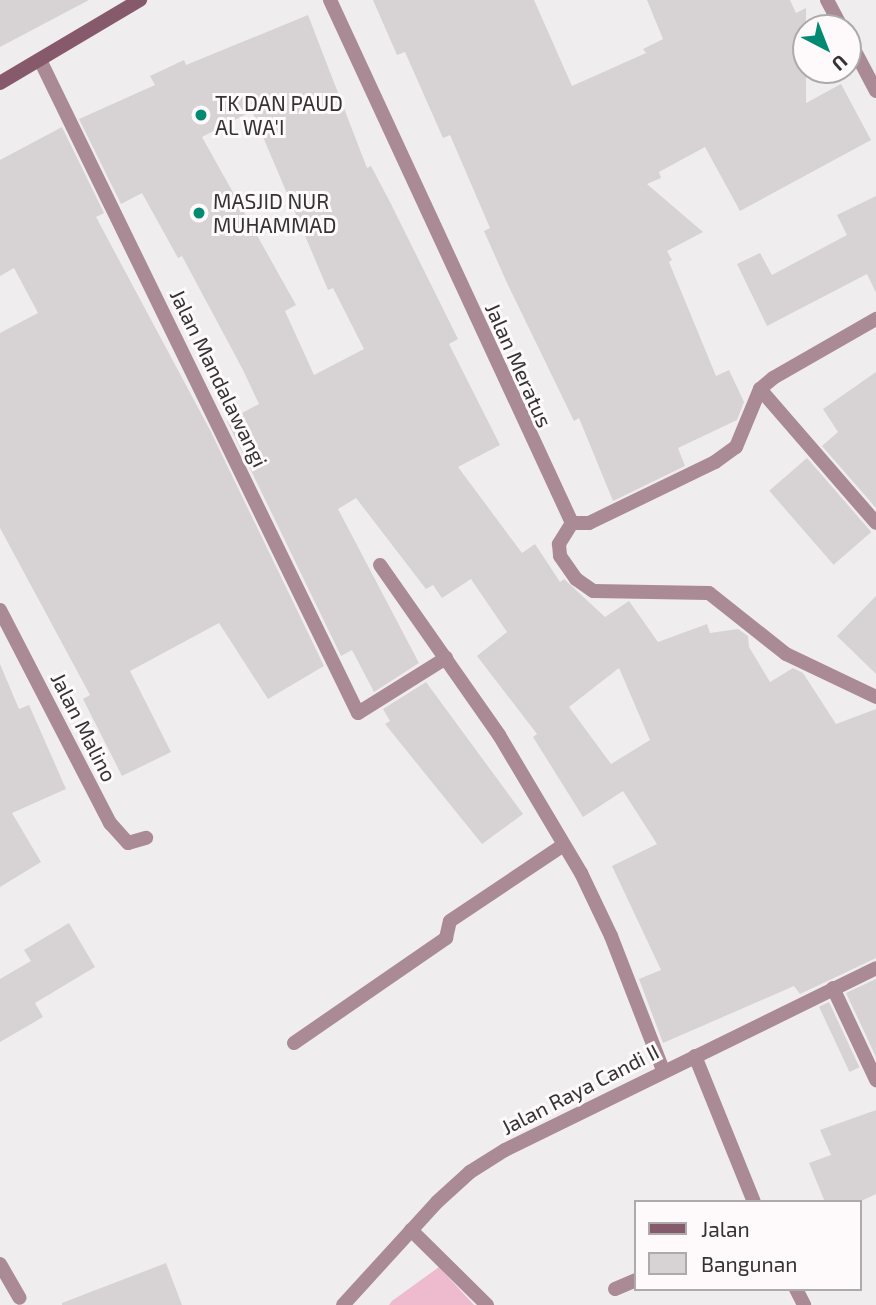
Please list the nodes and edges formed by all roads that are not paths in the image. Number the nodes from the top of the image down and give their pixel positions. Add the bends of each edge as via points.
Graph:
1 (140, 0) edge
2 (330, 0) edge
3 (41, 62) junction
4 (862, 64) edge
5 (0, 83) edge
6 (876, 91) edge
7 (876, 319) edge
8 (760, 390) junction
9 (572, 523) junction
10 (876, 523) edge
11 (380, 565) dead end
12 (0, 610) edge
13 (446, 658) junction
14 (876, 696) edge
15 (146, 838) dead end
16 (562, 846) junction
17 (876, 968) edge
18 (833, 988) junction
19 (294, 1043) dead end
20 (695, 1056) junction
21 (663, 1070) junction
22 (876, 1080) edge
23 (753, 1200) edge
24 (411, 1230) junction
25 (0, 1264) edge
26 (634, 1281) edge
27 (615, 1289) dead end
28 (20, 1298) dead end
29 (343, 1305) edge
30 (486, 1305) edge

1 - 3 main road
2 - 9 street, Jalan Meratus
3 - 5 main road
3 - 13 street, Jalan Mandalawangi via 358,713
4 - 6 street
7 - 8 street
8 - 9 street via 736,447 715,462 589,523
8 - 10 street
9 - 14 street via 559,544 560,556 576,579 593,591 709,593 786,654
11 - 13 street
12 - 15 street, Jalan Malino via 110,823 128,843
13 - 16 street via 499,735
16 - 19 street via 450,921 446,938
16 - 21 street via 611,936
17 - 18 street, Jalan Raya Candi II
18 - 20 street, Jalan Raya Candi II
18 - 22 street
20 - 21 street, Jalan Raya Candi II
20 - 23 street
21 - 24 street, Jalan Raya Candi II via 470,1172
24 - 29 street, Jalan Raya Candi II
24 - 30 street
25 - 28 street
26 - 27 street

